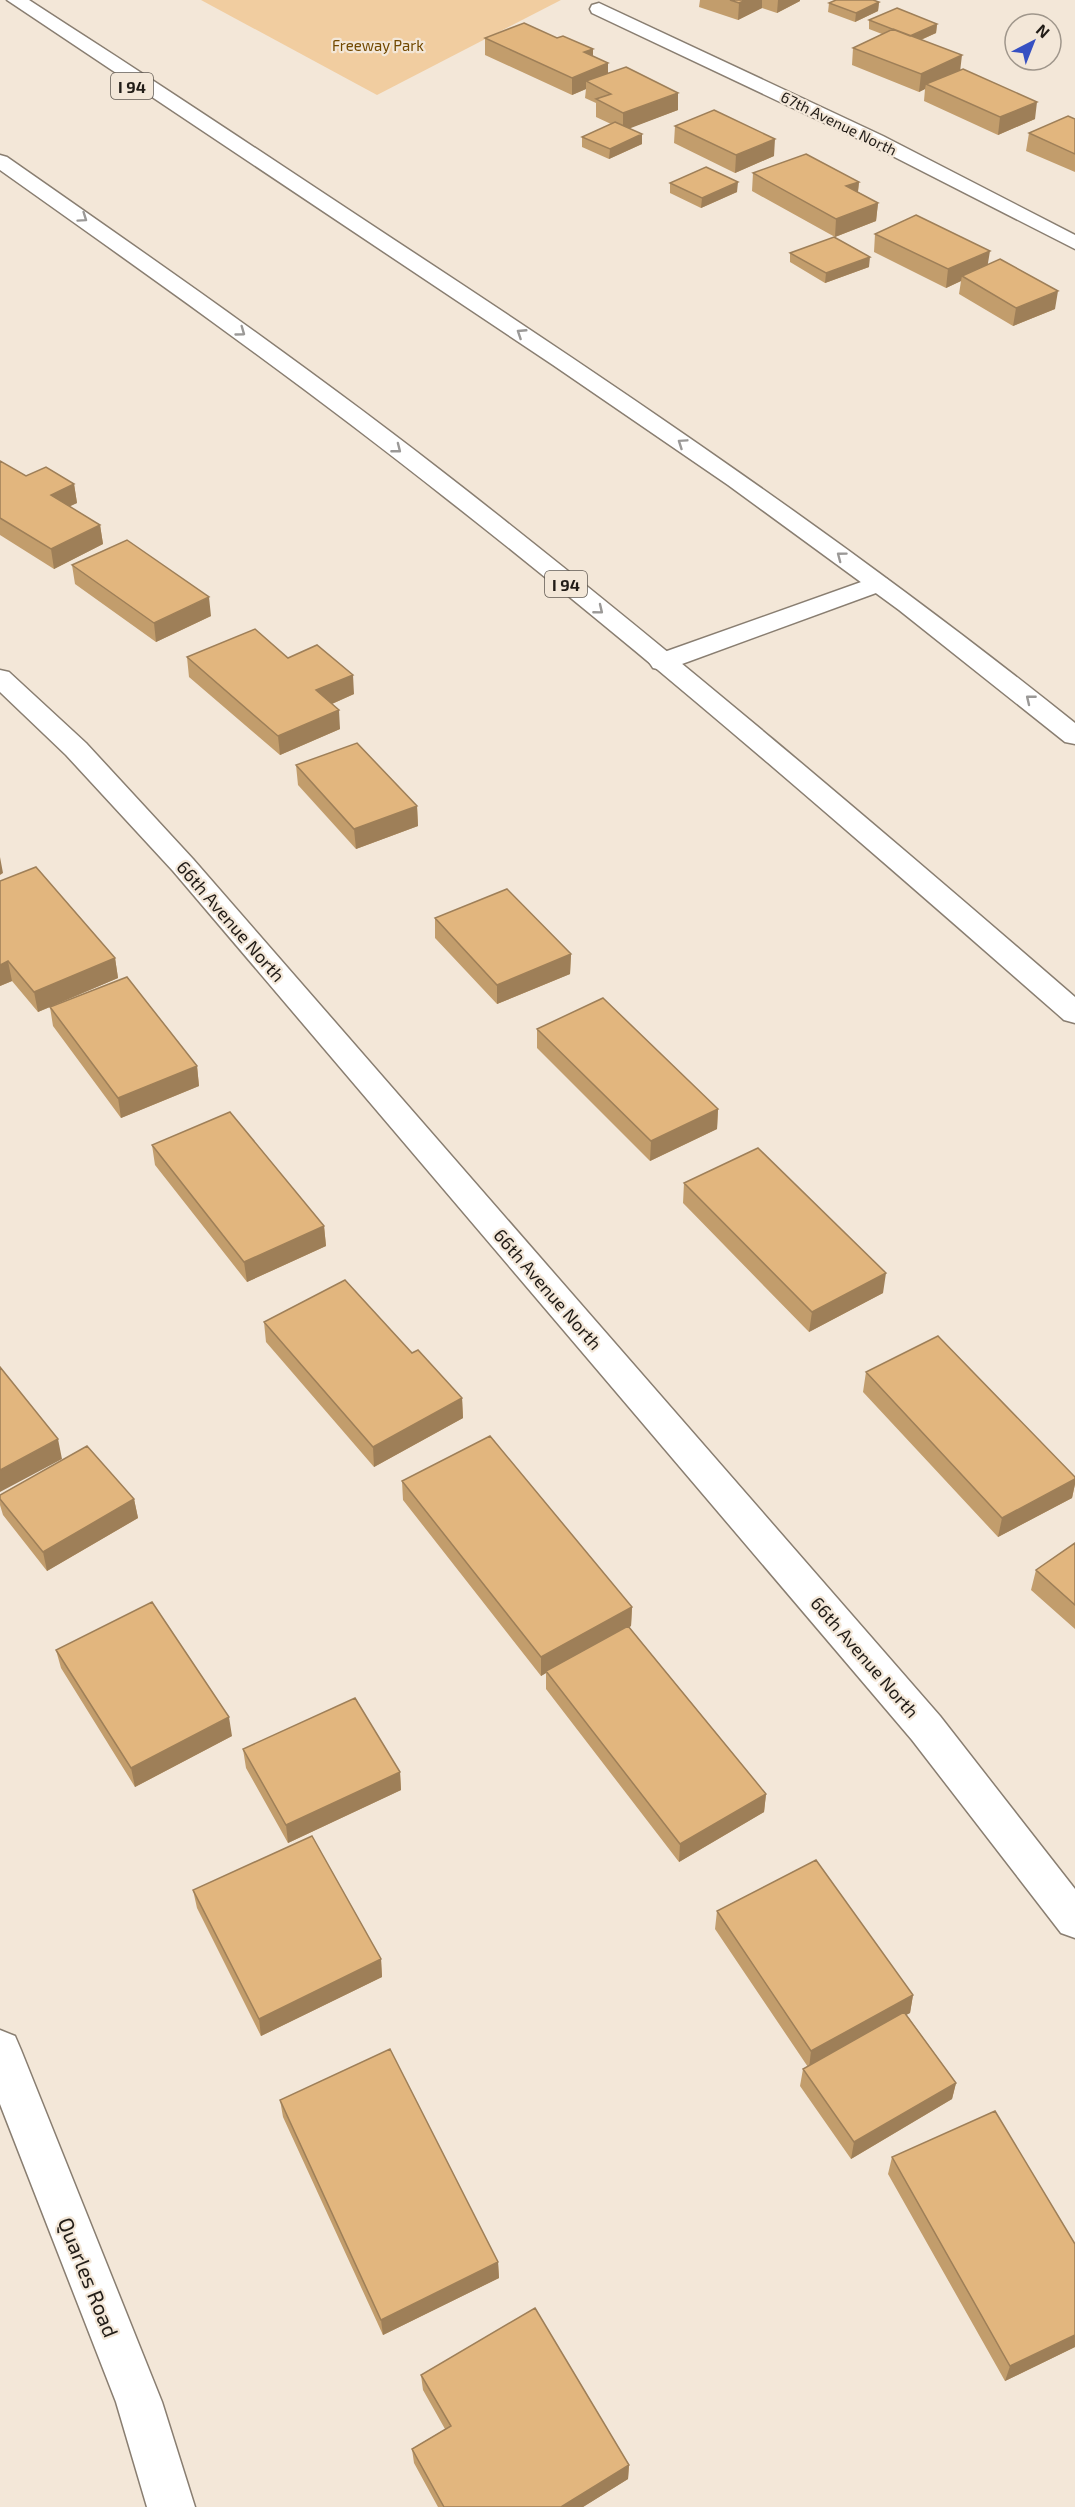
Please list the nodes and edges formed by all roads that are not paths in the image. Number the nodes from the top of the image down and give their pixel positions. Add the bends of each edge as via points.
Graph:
1 (16, 0) edge
2 (608, 4) edge
3 (0, 9) edge
4 (0, 161) edge
5 (264, 164) junction
6 (0, 166) edge
7 (35, 185) junction
8 (1075, 243) edge
9 (878, 584) junction
10 (662, 662) junction
11 (0, 678) edge
12 (1075, 736) edge
13 (1075, 1013) edge
14 (1075, 1920) edge
15 (0, 2050) edge
16 (171, 2507) edge

1 - 5 main road
2 - 8 main road, 67th Avenue North
3 - 5 main road, I 94
4 - 7 main road, I 94
9 -> 5 main road, I 94 via 777,509 539,345
6 - 7 main road
7 -> 10 main road, I 94 via 365,423
9 - 10 main road
12 -> 9 main road, I 94
10 - 13 main road, I 94 via 867,832
11 - 14 main road, 66th Avenue North via 76,749 183,865 926,1728
15 - 16 main road, Quarles Road via 139,2402

